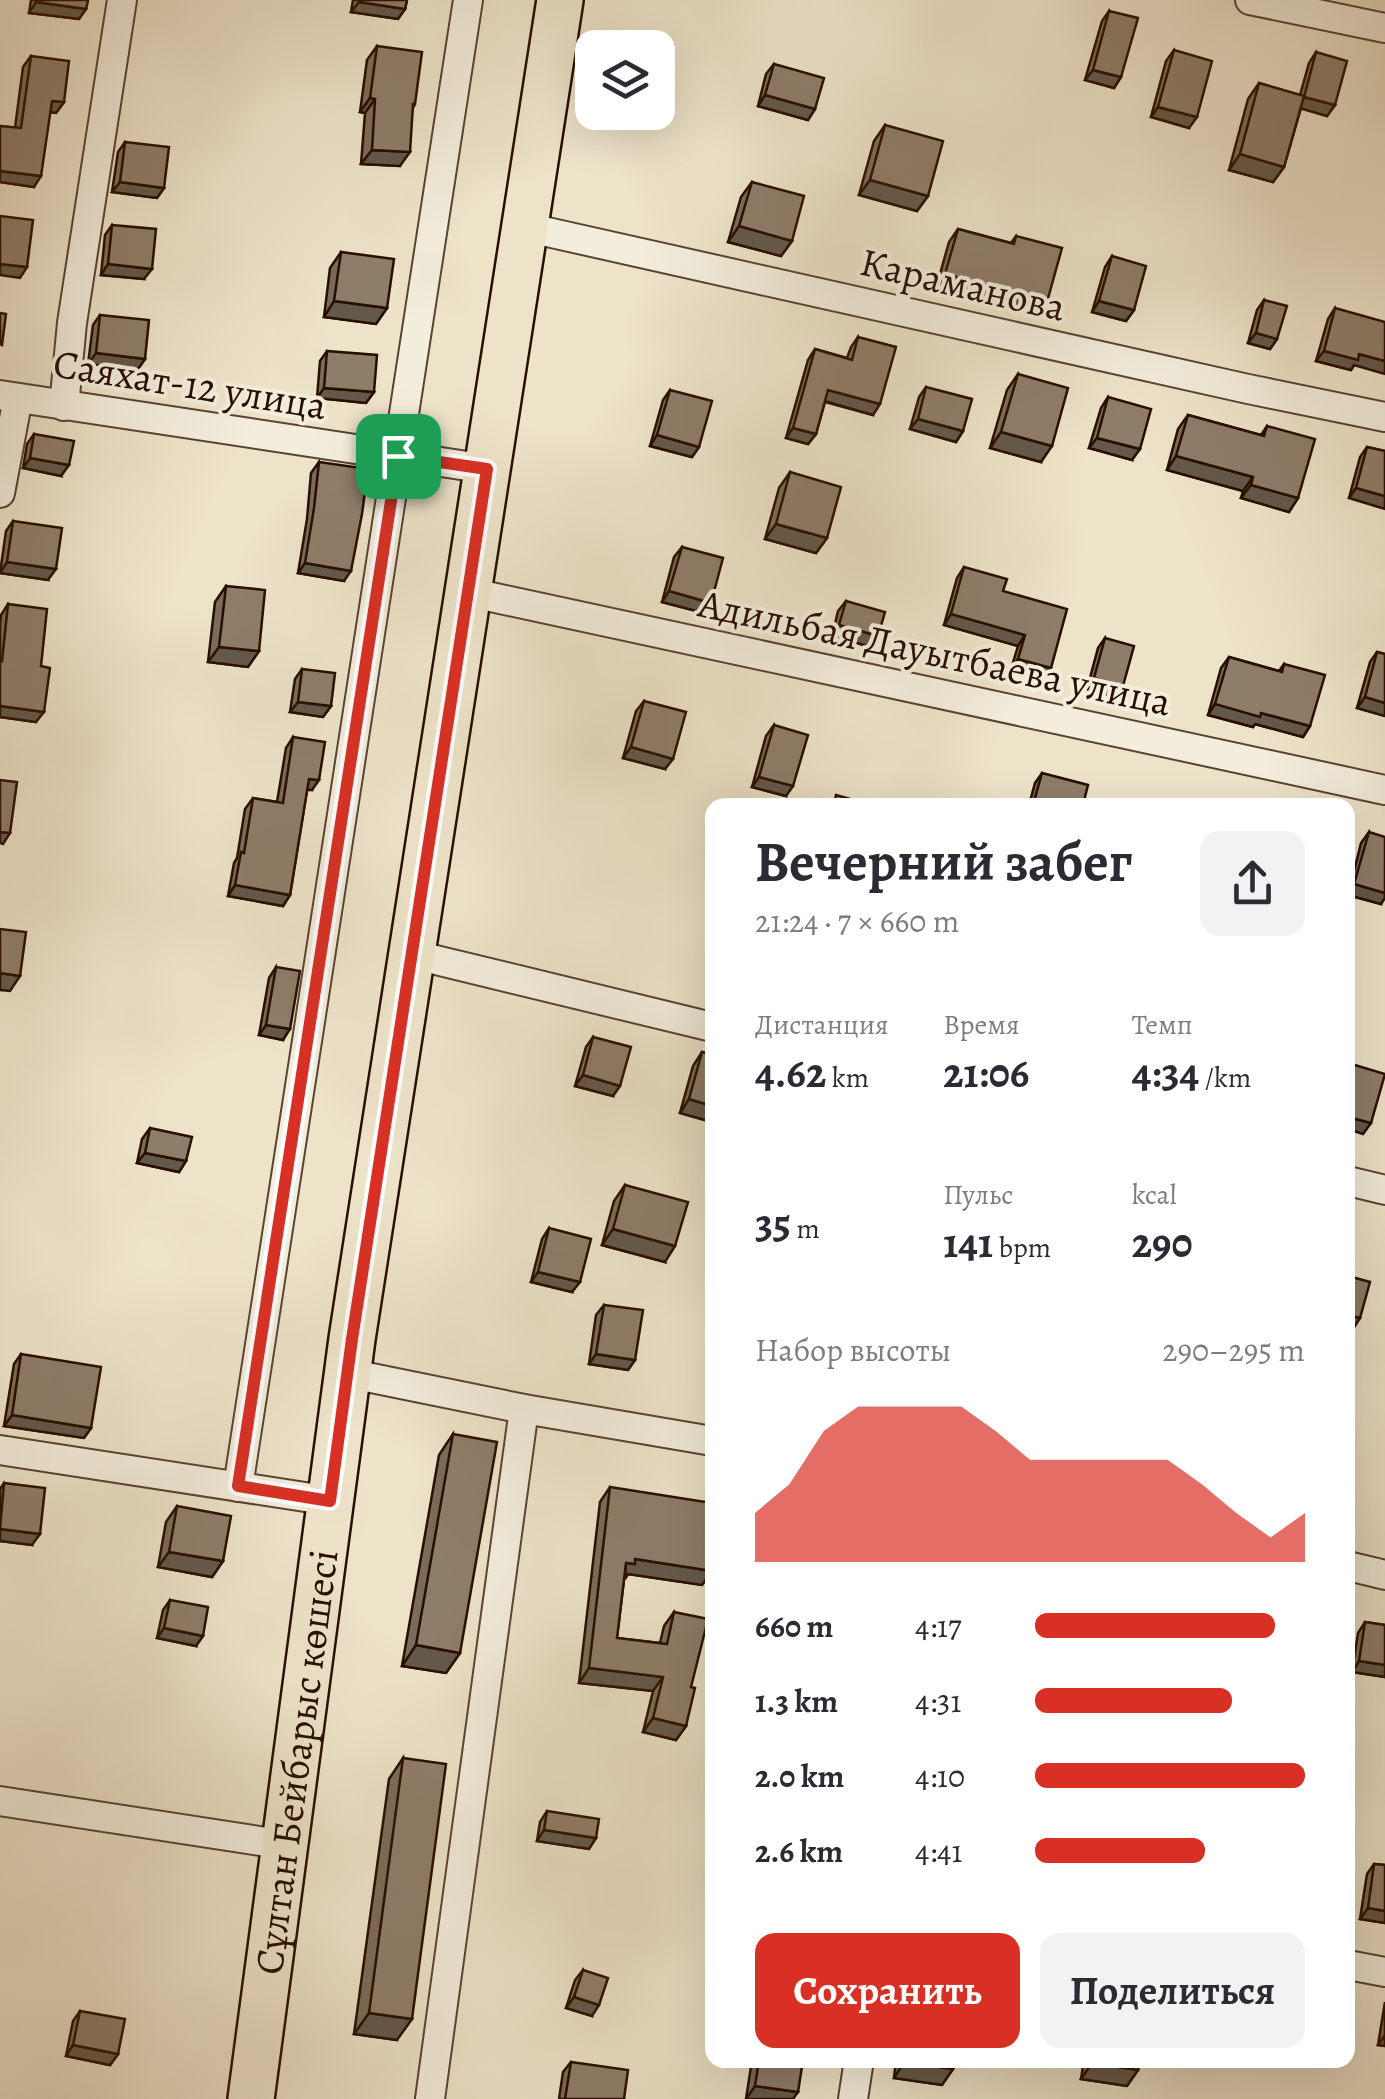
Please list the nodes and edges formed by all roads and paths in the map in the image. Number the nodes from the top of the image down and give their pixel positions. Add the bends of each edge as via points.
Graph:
1 (122, 0) edge
2 (468, 0) edge
3 (560, 0) edge
4 (1250, 0) edge
5 (1385, 28) edge
6 (525, 227) junction
7 (9, 396) edge
8 (64, 406) junction
9 (1385, 417) edge
10 (398, 456) junction
11 (487, 469) junction
12 (0, 494) edge
13 (468, 592) junction
14 (1385, 790) edge
15 (412, 954) junction
16 (705, 1025) edge
17 (1355, 1183) edge
18 (1385, 1190) edge
19 (347, 1373) junction
20 (524, 1409) junction
21 (705, 1440) edge
22 (0, 1450) edge
23 (238, 1486) junction
24 (330, 1501) junction
25 (1355, 1568) edge
26 (1385, 1574) edge
27 (0, 1801) edge
28 (286, 1844) junction
29 (1355, 1966) edge
30 (1385, 1972) edge
31 (858, 2068) edge
32 (250, 2099) edge
33 (430, 2099) edge
34 (853, 2099) edge

1 - 8 street
2 - 10 street
3 - 6 main road, Сұлтан Бейбарыс көшесі
4 - 5 street
6 - 9 street, Караманова
6 - 11 main road, Сұлтан Бейбарыс көшесі
7 - 8 street, Саяхат-12 улица
7 - 12 street
8 - 10 street, Саяхат-12 улица
10 - 11 street, Саяхат-12 улица
10 - 23 street
11 - 13 main road, Сұлтан Бейбарыс көшесі
13 - 14 street, Адильбая Дауытбаева улица
13 - 15 main road, Сұлтан Бейбарыс көшесі
15 - 16 street
15 - 19 main road, Сұлтан Бейбарыс көшесі
17 - 18 street
19 - 20 street
19 - 24 main road, Сұлтан Бейбарыс көшесі
20 - 21 street
20 - 33 street
22 - 23 street
23 - 24 street
24 - 28 main road, Сұлтан Бейбарыс көшесі
25 - 26 street
27 - 28 street
28 - 32 main road, Сұлтан Бейбарыс көшесі
29 - 30 street
31 - 34 street

